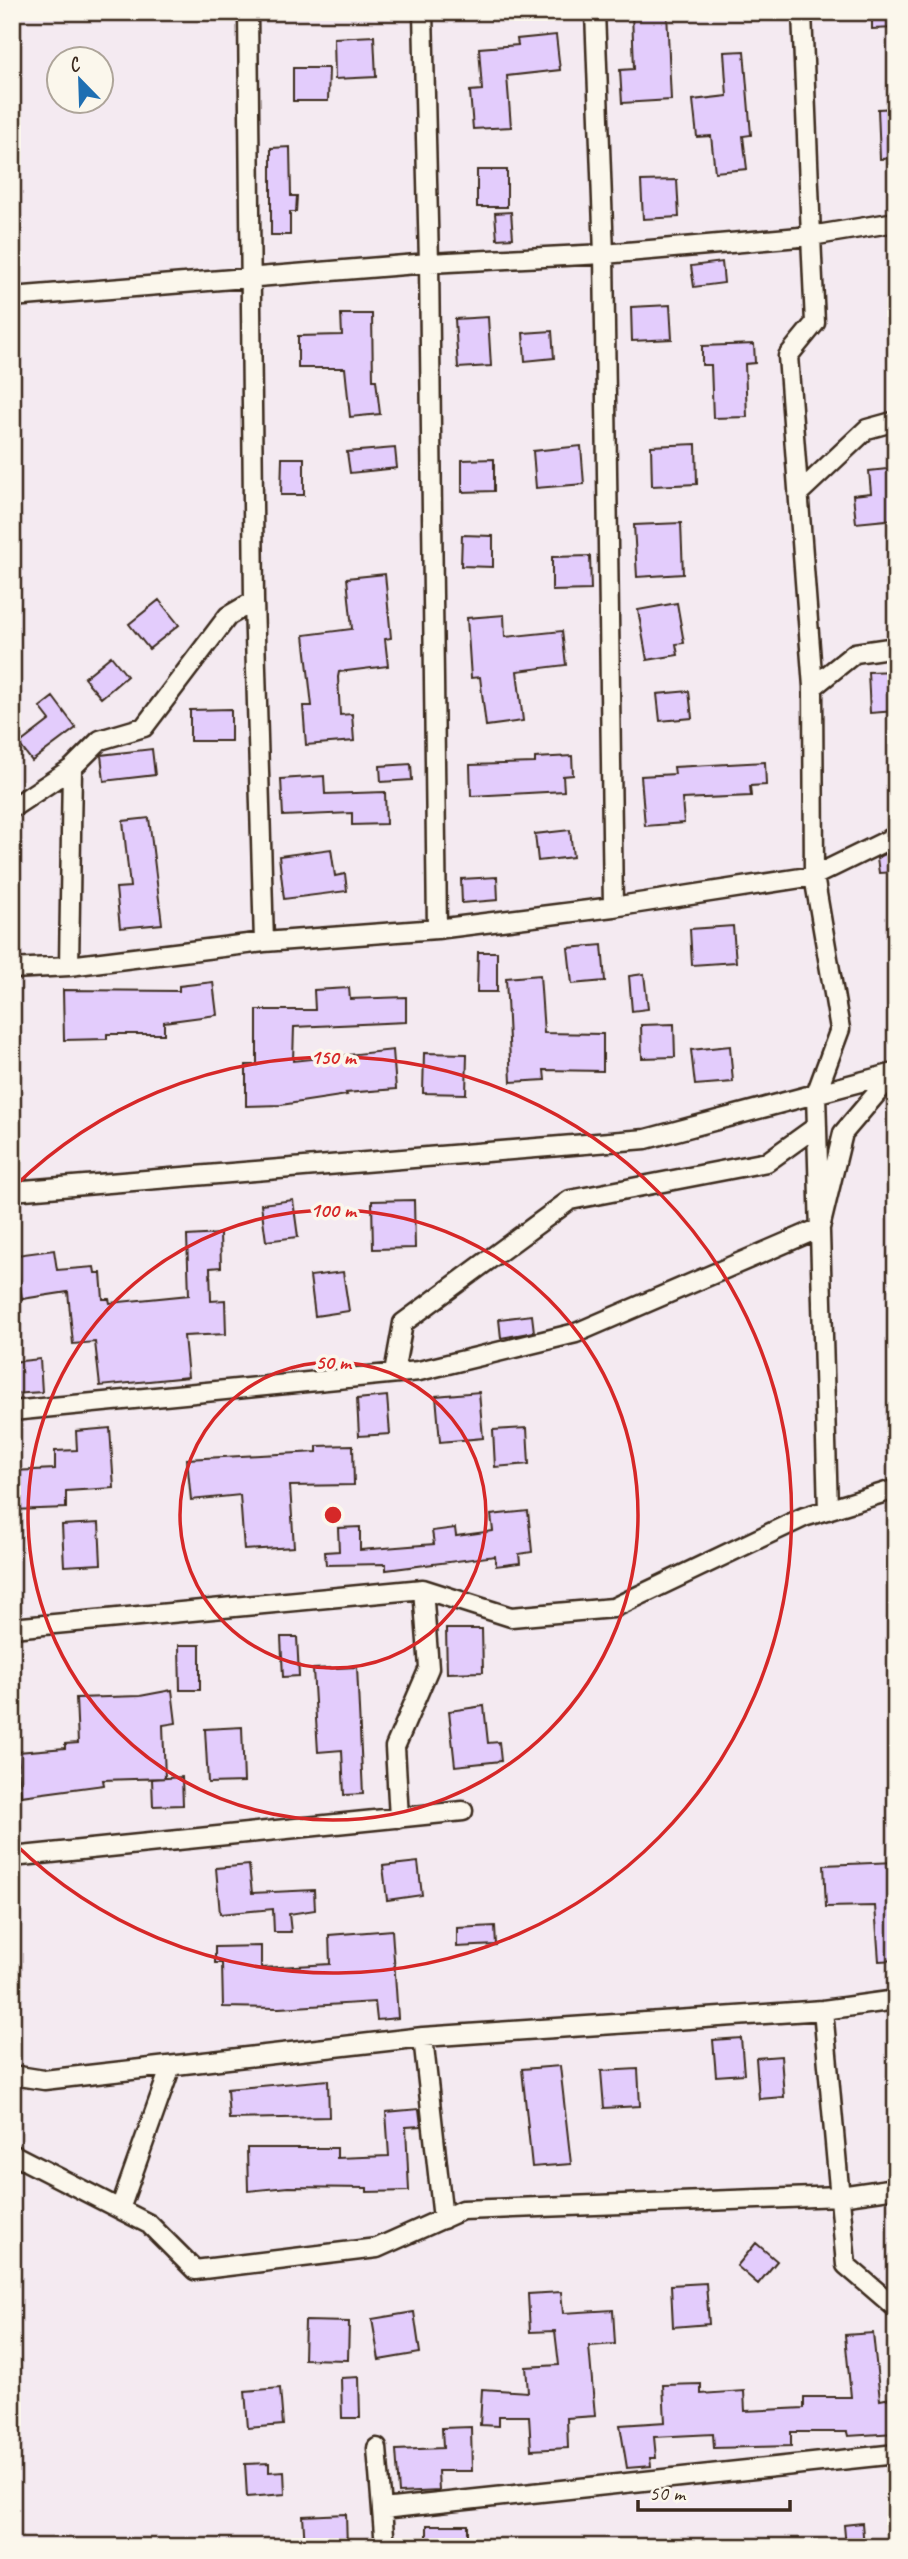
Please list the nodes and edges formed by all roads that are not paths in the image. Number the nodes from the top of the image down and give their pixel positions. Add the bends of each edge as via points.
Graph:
1 (248, 12) edge
2 (423, 12) edge
3 (595, 12) edge
4 (802, 12) edge
5 (896, 222) edge
6 (811, 236) junction
7 (604, 254) junction
8 (429, 263) junction
9 (251, 276) junction
10 (12, 297) edge
11 (896, 421) edge
12 (798, 495) junction
13 (254, 601) junction
14 (896, 647) edge
15 (813, 687) junction
16 (72, 768) junction
17 (12, 808) edge
18 (896, 836) edge
19 (814, 876) junction
20 (612, 907) junction
21 (437, 929) junction
22 (264, 942) junction
23 (69, 966) junction
24 (12, 969) edge
25 (895, 1072) edge
26 (816, 1094) junction
27 (817, 1126) junction
28 (12, 1191) edge
29 (820, 1228) junction
30 (394, 1373) junction
31 (12, 1411) edge
32 (896, 1489) edge
33 (828, 1510) junction
34 (423, 1588) junction
35 (12, 1628) edge
36 (463, 1811) dead end
37 (399, 1818) junction
38 (12, 1857) edge
39 (896, 2000) edge
40 (823, 2010) junction
41 (423, 2037) junction
42 (171, 2066) junction
43 (12, 2074) edge
44 (12, 2154) edge
45 (896, 2188) edge
46 (840, 2196) junction
47 (120, 2209) junction
48 (443, 2219) junction
49 (896, 2308) edge
50 (377, 2448) dead end
51 (896, 2454) edge
52 (383, 2509) junction
53 (385, 2547) edge

1 - 9 street
2 - 8 street
3 - 7 street
4 - 6 street
5 - 6 street
6 - 7 street
6 - 12 street via 815,323 788,356
7 - 8 street
7 - 20 street
8 - 9 street
8 - 21 street
9 - 10 street
9 - 13 street
11 - 12 street via 867,429
12 - 15 street
13 - 16 street via 228,616 144,727 100,740
13 - 22 street
14 - 15 street via 855,653
15 - 19 street
16 - 17 street
16 - 23 street
18 - 19 street
19 - 20 street
19 - 26 street via 840,1029
20 - 21 street
21 - 22 street
22 - 23 street
23 - 24 street
25 - 26 street
25 - 29 street via 843,1133
26 - 27 street
26 - 28 street via 646,1139
27 - 29 street
27 - 30 street via 767,1163 570,1200 403,1323
29 - 30 street via 576,1333
29 - 33 street
30 - 31 street
32 - 33 street
33 - 34 street via 804,1517 612,1608 511,1617
34 - 35 street
34 - 37 street via 429,1668 395,1746
36 - 37 street
37 - 38 street
39 - 40 street
40 - 41 street
40 - 46 street
41 - 42 street
41 - 48 street
42 - 43 street via 44,2080
42 - 47 street
44 - 47 street
45 - 46 street
46 - 48 street via 462,2210
46 - 49 street via 846,2265
47 - 48 street via 149,2224 195,2270 377,2248
50 - 52 street
51 - 52 street
52 - 53 street

